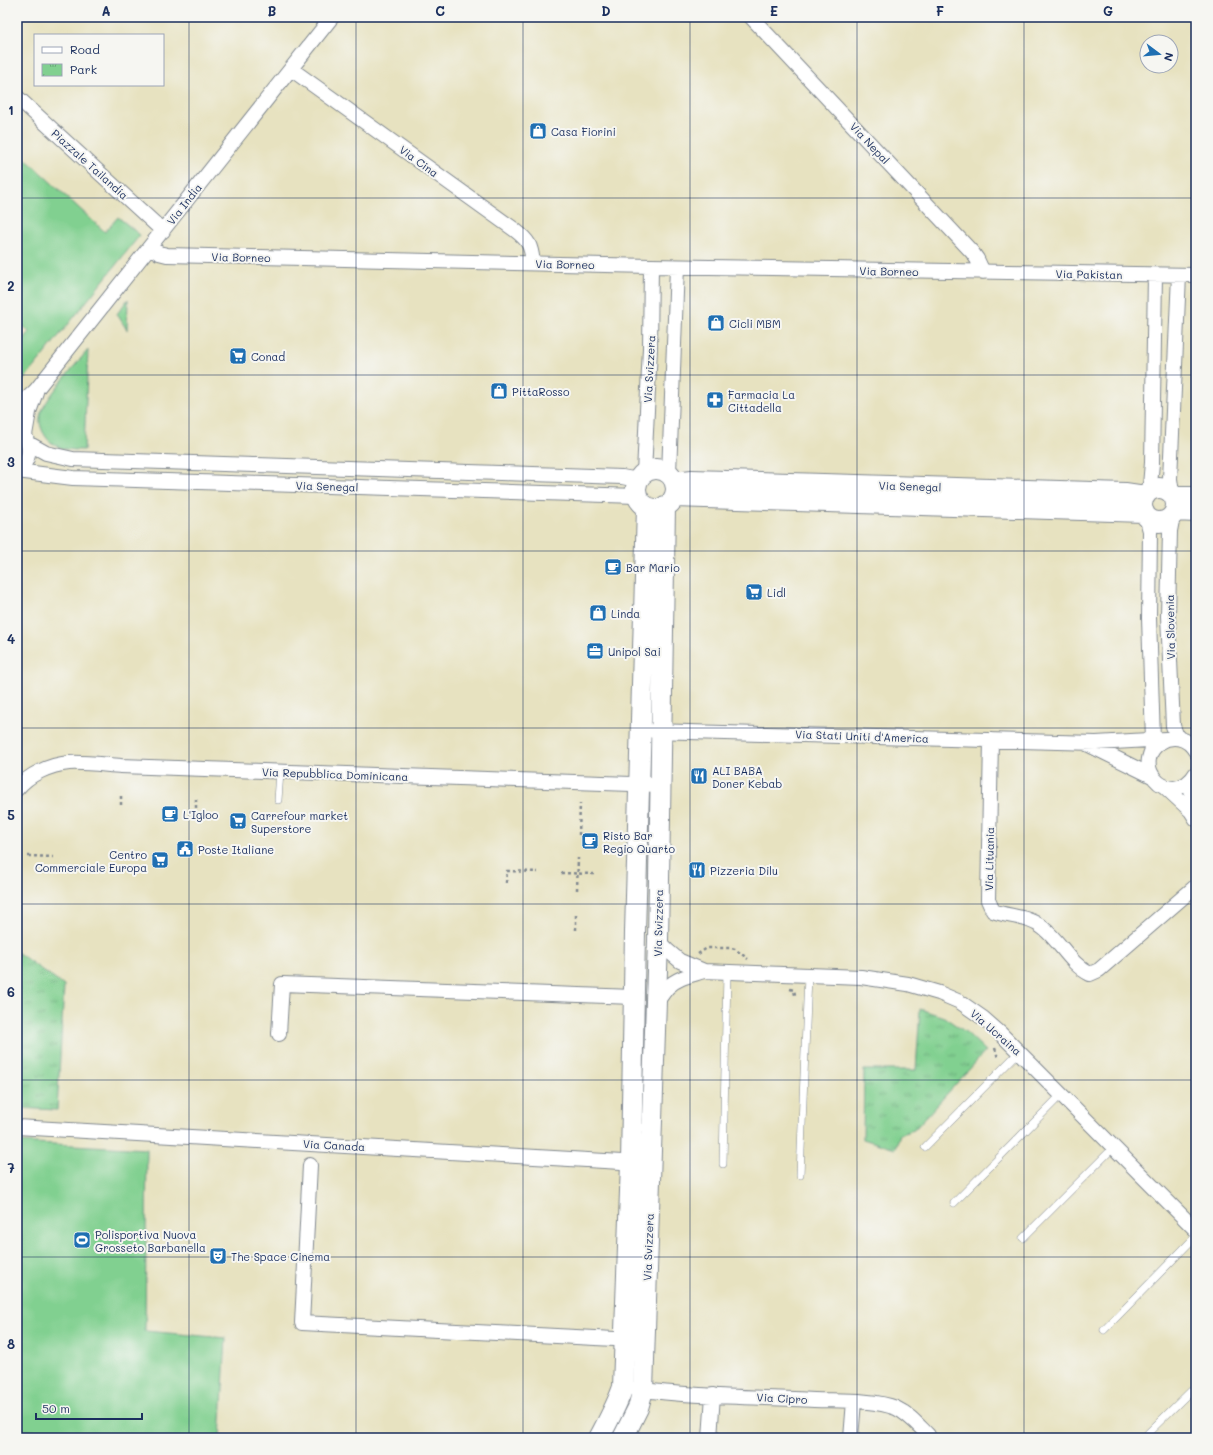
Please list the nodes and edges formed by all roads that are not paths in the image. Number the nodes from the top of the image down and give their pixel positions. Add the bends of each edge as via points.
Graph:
1 (332, 17) edge
2 (751, 17) edge
3 (291, 69) junction
4 (17, 97) edge
5 (163, 231) junction
6 (150, 247) junction
7 (532, 263) junction
8 (651, 266) junction
9 (677, 267) junction
10 (983, 272) junction
11 (1155, 274) junction
12 (1179, 275) junction
13 (1196, 275) edge
14 (36, 390) junction
15 (17, 408) edge
16 (23, 436) edge
17 (17, 471) edge
18 (656, 489) junction
19 (1196, 497) edge
20 (1146, 504) junction
21 (1174, 504) junction
22 (1196, 512) edge
23 (652, 661) junction
24 (641, 730) junction
25 (661, 731) junction
26 (991, 740) junction
27 (1166, 741) edge
28 (1083, 742) junction
29 (1196, 752) edge
30 (280, 772) junction
31 (1152, 776) junction
32 (1194, 776) edge
33 (639, 785) junction
34 (660, 785) junction
35 (1164, 786) junction
36 (17, 789) edge
37 (278, 800) dead end
38 (1196, 813) edge
39 (1196, 819) edge
40 (1196, 886) edge
41 (658, 941) junction
42 (704, 972) junction
43 (727, 972) junction
44 (808, 976) junction
45 (634, 997) junction
46 (656, 1003) junction
47 (279, 1034) dead end
48 (1019, 1052) junction
49 (1062, 1094) junction
50 (17, 1126) edge
51 (925, 1147) dead end
52 (1114, 1147) junction
53 (631, 1163) junction
54 (652, 1164) junction
55 (723, 1164) dead end
56 (310, 1165) dead end
57 (800, 1175) dead end
58 (954, 1203) dead end
59 (1196, 1230) edge
60 (1196, 1236) edge
61 (1023, 1238) dead end
62 (1104, 1330) dead end
63 (624, 1339) junction
64 (644, 1340) junction
65 (1196, 1386) edge
66 (623, 1387) junction
67 (643, 1390) junction
68 (713, 1395) junction
69 (854, 1401) junction
70 (1148, 1433) dead end
71 (598, 1438) edge
72 (623, 1438) edge
73 (710, 1438) edge
74 (851, 1438) edge
75 (929, 1438) edge

1 - 3 street, Via India
2 - 10 street, Via Nepal via 972,252
3 - 5 street, Via India
3 - 7 street, Via Cina via 515,230 529,243
4 - 5 street, Piazzale Tailandia
5 - 6 street, Via India
6 - 7 street, Via Borneo via 167,255
6 - 14 street, Via India
7 - 8 street, Via Borneo
8 - 9 street, Via Borneo
8 - 18 street, Via Svizzera via 650,348
9 - 10 street, Via Borneo
9 - 18 street, Via Svizzera
10 - 11 street, Via Pakistan
11 - 12 street, Via Pakistan
11 - 20 street, Via Slovenia via 1152,463
12 - 13 street, Via Pakistan
12 - 21 street, Via Slovenia via 1170,472
14 - 15 street, Via India
14 - 16 street, Via India
16 - 17 street, Via India via 29,452 25,465
16 - 18 street, Via Senegal via 46,453 73,459 622,477
17 - 18 street, Via Senegal via 73,478
18 - 20 main road, Via Senegal
18 - 23 main road, Via Svizzera
19 - 21 main road
20 - 21 main road via 1158,488 1168,490
20 - 21 main road via 1150,519 1160,522 1165,520
20 - 27 street, Via Slovenia via 1150,530 1149,618
21 - 22 main road
21 - 27 street, Via Slovenia via 1170,531 1168,616 1173,726 1176,734
23 - 24 main road, Via Svizzera
23 - 25 main road, Via Svizzera
24 - 25 street, Via Stati Uniti d'America
24 - 33 main road, Via Svizzera
25 - 26 street, Via Stati Uniti d'America
25 - 34 main road, Via Svizzera
26 - 28 street, Via Stati Uniti d'America
26 - 40 street, Via Lituania via 988,900 993,911 1020,917 1042,927 1082,970 1090,974 1099,970
27 - 28 street, Via Stati Uniti d'America
27 - 29 street via 1193,746
27 - 31 street via 1149,761
28 - 31 street, Via Stati Uniti d'America
30 - 33 street, Via Repubblica Dominicana
30 - 36 street, Via Repubblica Dominicana via 70,763 44,770
30 - 37 lane
31 - 35 street, Via Stati Uniti d'America
32 - 35 street via 1186,785 1179,788
32 - 38 street via 1191,791
33 - 34 street, Via Repubblica Dominicana
33 - 45 main road, Via Svizzera
34 - 41 main road, Via Svizzera
35 - 39 street, Via Stati Uniti d'America via 1192,812
41 - 42 street, Via Ucraina via 680,961
41 - 46 main road, Via Svizzera
42 - 43 street, Via Ucraina
42 - 46 street, Via Ucraina via 683,977 675,982
43 - 44 street, Via Ucraina
43 - 55 lane
44 - 48 street, Via Ucraina via 861,977 908,984 939,993 960,1002 983,1018
44 - 57 lane
45 - 47 street via 282,984
45 - 53 main road, Via Svizzera
46 - 54 main road, Via Svizzera
48 - 49 street, Via Ucraina
48 - 51 lane
49 - 52 street, Via Ucraina
49 - 58 lane
50 - 53 street, Via Canada
52 - 59 street, Via Ucraina
52 - 61 lane
53 - 54 street, Via Canada
53 - 63 main road, Via Svizzera
54 - 64 main road, Via Svizzera
56 - 63 street via 302,1323
60 - 62 lane
63 - 64 street
63 - 66 main road, Via Svizzera
64 - 67 main road, Via Svizzera
65 - 70 lane
66 - 67 street, Via Cipro
66 - 71 main road, Via Svizzera
67 - 68 street, Via Cipro
67 - 72 main road, Via Svizzera via 638,1408
68 - 69 street, Via Cipro
68 - 73 street
69 - 74 street
69 - 75 street, Via Cipro via 895,1407 907,1414

